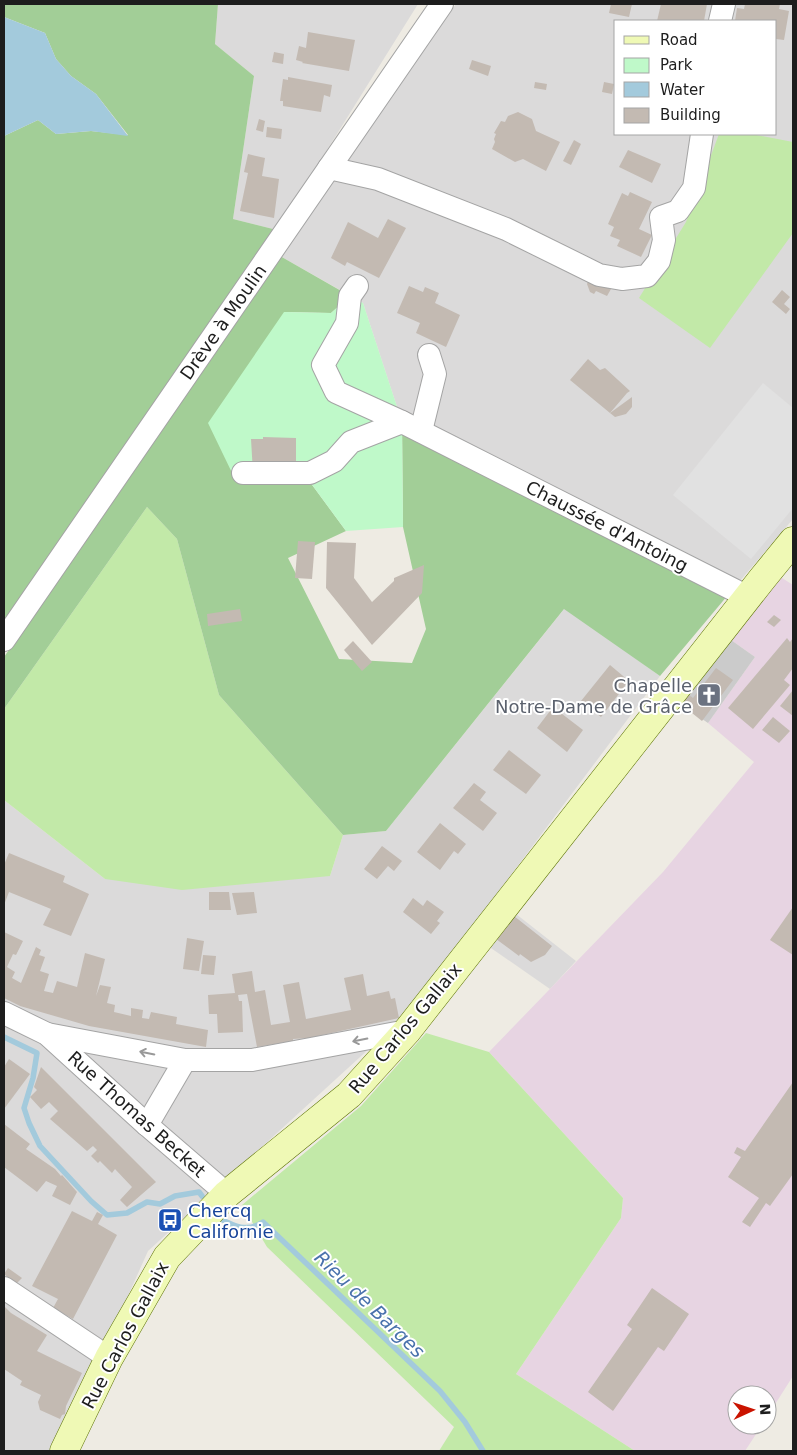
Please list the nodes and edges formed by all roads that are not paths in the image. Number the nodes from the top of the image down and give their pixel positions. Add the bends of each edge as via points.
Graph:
1 (442, 4) edge
2 (724, 4) edge
3 (720, 20) edge
4 (702, 135) edge
5 (329, 168) junction
6 (357, 286) dead end
7 (429, 355) dead end
8 (411, 427) junction
9 (243, 473) dead end
10 (793, 541) edge
11 (748, 597) junction
12 (4, 640) edge
13 (4, 1013) edge
14 (408, 1031) junction
15 (47, 1034) junction
16 (185, 1060) junction
17 (147, 1125) junction
18 (227, 1194) junction
19 (4, 1288) edge
20 (109, 1358) junction
21 (64, 1451) edge

1 - 5 street, Drève à Moulin
2 - 3 street
4 - 5 street via 694,188 678,210 661,217 664,240 659,261 647,276 622,279 599,275 506,229 378,179
5 - 12 street, Drève à Moulin
6 - 8 street, Chaussée d'Antoing via 350,296 347,323 324,365 336,392
7 - 8 street via 435,374
8 - 9 street via 351,442 334,461 310,473
8 - 11 street, Chaussée d'Antoing
10 - 11 main road
11 - 14 main road, Rue Carlos Gallaix
13 - 15 street, Rue Thomas Becket
14 -> 16 street, Rue Thomas Becket via 252,1060
14 - 18 main road, Rue Carlos Gallaix via 348,1095
16 -> 15 street, Rue Thomas Becket
15 - 17 street, Rue Thomas Becket
16 - 17 street
17 - 18 street, Rue Thomas Becket
18 - 20 main road, Rue Carlos Gallaix via 167,1257
19 - 20 street
20 - 21 main road, Rue Carlos Gallaix

